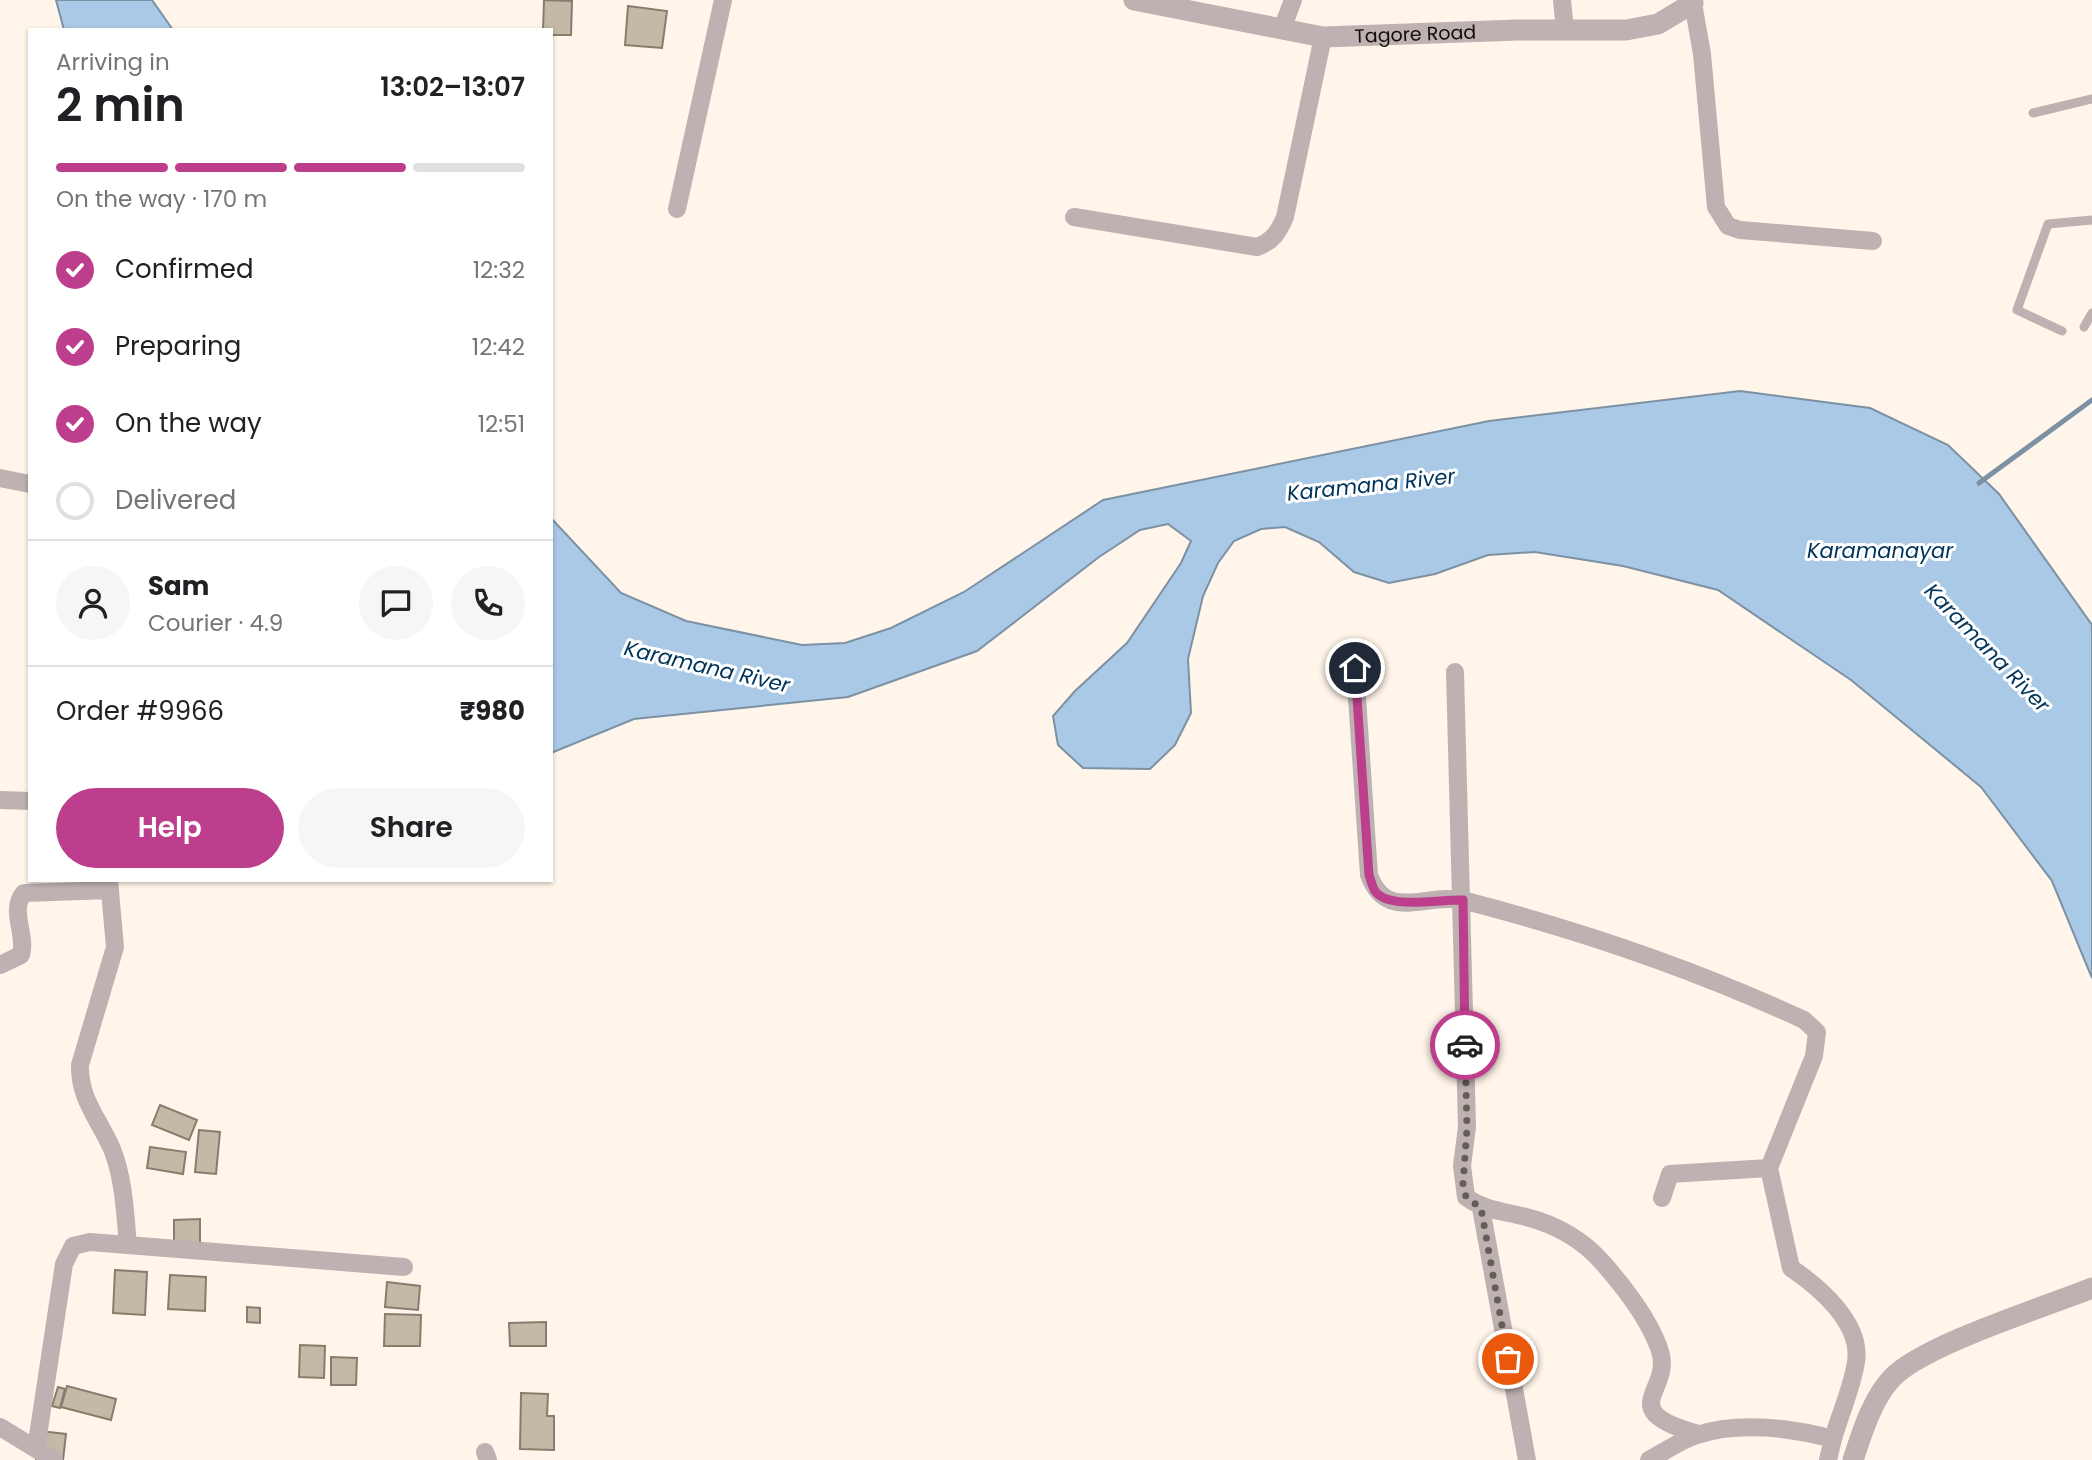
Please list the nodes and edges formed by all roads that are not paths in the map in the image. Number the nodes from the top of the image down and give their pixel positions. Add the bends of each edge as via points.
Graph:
1 (723, 0) edge
2 (1293, 0) edge
3 (1562, 0) edge
4 (1146, 1) edge
5 (1693, 2) edge
6 (1282, 29) junction
7 (1565, 30) junction
8 (1323, 37) junction
9 (2092, 99) edge
10 (2033, 113) dead end
11 (677, 209) dead end
12 (1074, 217) dead end
13 (2092, 220) edge
14 (1872, 241) dead end
15 (2092, 313) edge
16 (2084, 327) dead end
17 (2063, 331) dead end
18 (0, 478) edge
19 (28, 484) edge
20 (1355, 668) dead end
21 (1455, 672) dead end
22 (0, 800) edge
23 (28, 801) edge
24 (109, 885) edge
25 (1463, 900) junction
26 (0, 965) edge
27 (1769, 1168) junction
28 (1662, 1199) dead end
29 (1481, 1208) junction
30 (128, 1245) junction
31 (404, 1267) dead end
32 (2092, 1288) edge
33 (0, 1427) edge
34 (1698, 1434) junction
35 (1833, 1439) junction
36 (36, 1449) junction
37 (54, 1460) edge
38 (1527, 1460) edge
39 (1649, 1460) edge
40 (1828, 1460) edge
41 (1853, 1460) edge

1 - 11 street
2 - 6 street
3 - 7 street
4 - 6 street, Tagore Road
5 - 7 street, Tagore Road via 1658,24 1626,30
5 - 14 street via 1702,54 1713,192 1720,218 1740,230
6 - 8 street, Tagore Road
7 - 8 street, Tagore Road
8 - 12 street via 1285,217 1270,243 1257,247
9 - 10 lane
13 - 17 lane via 2048,224 2017,310
15 - 16 lane
18 - 19 street
20 - 25 street via 1369,875 1375,892 1401,903
21 - 25 street
22 - 23 street
24 - 26 street via 24,893 18,900 21,955
24 - 30 street via 115,947 80,1065 79,1083 112,1150 123,1191
25 - 27 street via 1666,962 1804,1020 1817,1032 1814,1056
25 - 29 street via 1467,1128 1462,1175 1466,1197
27 - 28 street via 1670,1174
27 - 35 street via 1791,1268 1821,1288 1851,1332 1856,1359
29 - 34 street via 1551,1224 1578,1238 1604,1264 1634,1303 1660,1349 1662,1363 1650,1401 1654,1412 1671,1427
29 - 38 street
30 - 31 street
30 - 36 street via 90,1242 73,1246 64,1264
32 - 41 street via 1930,1353 1892,1378 1865,1422
33 - 36 street
34 - 35 street via 1746,1428 1800,1430
34 - 39 street
35 - 40 street
36 - 37 street

